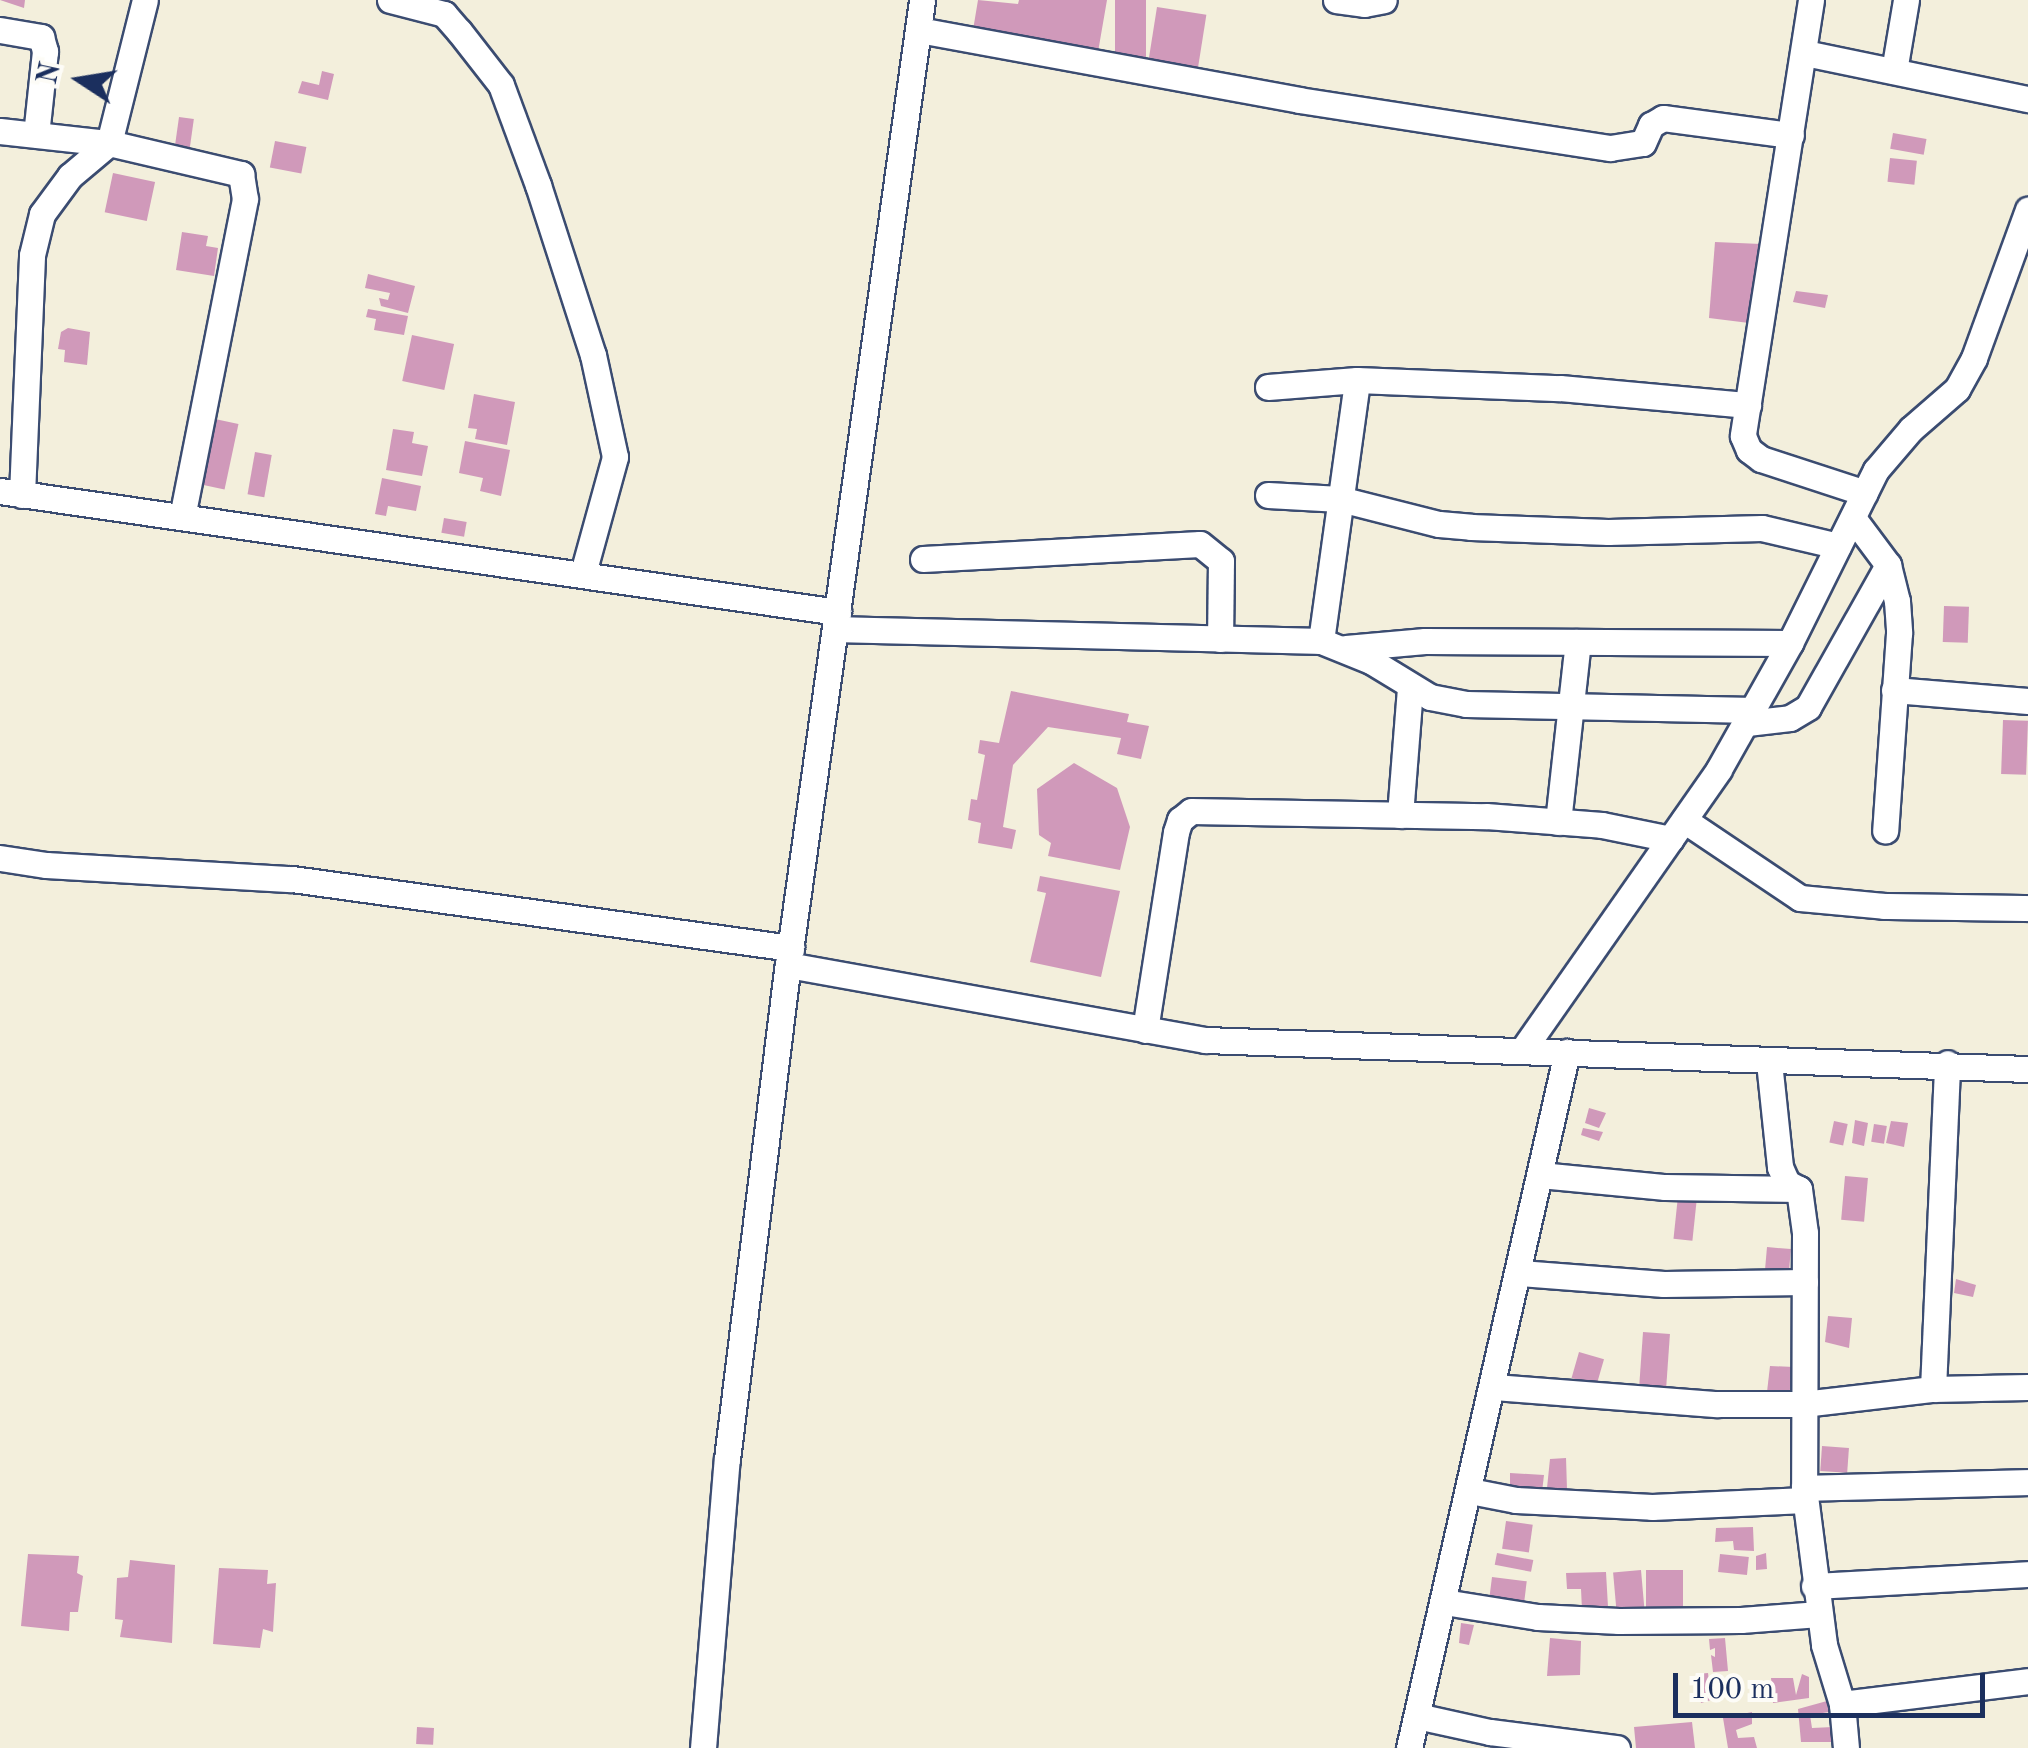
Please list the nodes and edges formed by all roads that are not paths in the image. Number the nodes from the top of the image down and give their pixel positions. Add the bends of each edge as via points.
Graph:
1 (146, 0) edge
2 (390, 0) edge
3 (922, 0) edge
4 (1336, 0) edge
5 (1384, 0) edge
6 (1811, 0) edge
7 (1906, 0) edge
8 (0, 30) edge
9 (919, 30) junction
10 (1804, 53) junction
11 (1894, 71) junction
12 (2028, 98) edge
13 (0, 131) edge
14 (36, 135) junction
15 (1790, 135) junction
16 (110, 143) junction
17 (2028, 210) edge
18 (1356, 380) junction
19 (1268, 387) dead end
20 (1748, 405) junction
21 (11, 493) edge
22 (1865, 493) junction
23 (1268, 495) dead end
24 (1340, 499) junction
25 (182, 518) junction
26 (1852, 518) junction
27 (1838, 546) junction
28 (923, 559) dead end
29 (1888, 565) junction
30 (582, 573) junction
31 (836, 621) junction
32 (1220, 638) junction
33 (1578, 642) junction
34 (1790, 643) junction
35 (1333, 645) junction
36 (1410, 688) junction
37 (1894, 690) junction
38 (2028, 701) edge
39 (1572, 706) junction
40 (1751, 716) junction
41 (1400, 815) junction
42 (1558, 822) junction
43 (1678, 830) junction
44 (1885, 831) dead end
45 (0, 858) edge
46 (2028, 908) edge
47 (790, 956) junction
48 (1145, 1030) junction
49 (1524, 1048) junction
50 (1567, 1052) junction
51 (1769, 1062) junction
52 (1947, 1063) junction
53 (2028, 1069) edge
54 (1540, 1175) junction
55 (1799, 1190) junction
56 (1520, 1273) junction
57 (1806, 1282) junction
58 (2028, 1386) edge
59 (1494, 1387) junction
60 (1933, 1389) junction
61 (1803, 1404) junction
62 (2028, 1482) edge
63 (1470, 1491) junction
64 (1804, 1494) junction
65 (2028, 1574) edge
66 (1814, 1586) junction
67 (1444, 1602) junction
68 (1819, 1614) junction
69 (2028, 1681) edge
70 (1842, 1704) junction
71 (1417, 1716) junction
72 (704, 1748) edge
73 (1409, 1748) edge
74 (1617, 1748) edge
75 (1846, 1748) edge

1 - 16 street
2 - 30 street via 444,14 459,31 501,85 538,185 594,354 615,457
3 - 9 street
4 - 5 street
6 - 10 street
7 - 11 street
8 - 14 street via 41,37 46,51
9 - 15 street via 1262,94 1610,148 1642,143 1663,118
9 - 31 street
10 - 11 street
10 - 15 street
11 - 12 street
13 - 14 street
14 - 16 street
15 - 20 street
16 - 21 street via 70,176 42,214 32,255
16 - 25 street via 241,174 245,199
17 - 22 street via 1966,374 1943,405 1890,452
18 - 19 street
18 - 20 street via 1560,388
18 - 24 street
20 - 22 street via 1743,436 1761,460
21 - 25 street
22 - 26 street
23 - 24 street
24 - 27 street via 1439,524 1608,532 1762,528
24 - 35 street
25 - 30 street
26 - 27 street
26 - 29 street
27 - 34 street
28 - 32 street via 1200,544 1221,561
29 - 37 street via 1899,633
29 - 40 street via 1808,706 1790,718
30 - 31 street
31 - 32 street
31 - 47 street
32 - 35 street
33 - 34 street
33 - 35 street
33 - 39 street
34 - 40 street
35 - 36 street
36 - 39 street via 1466,704
36 - 41 street
37 - 38 street
37 - 44 street
39 - 40 street
39 - 42 street
40 - 43 street
41 - 42 street
41 - 48 street via 1191,812 1180,820
42 - 43 street
43 - 46 street via 1800,898
43 - 49 street
45 - 47 street via 292,878
47 - 48 street
47 - 72 street via 727,1459
48 - 49 street via 1206,1040
49 - 50 street
50 - 51 street
50 - 54 street
51 - 52 street
51 - 55 street via 1780,1167
52 - 53 street
52 - 60 street
54 - 55 street
54 - 56 street
55 - 57 street
56 - 57 street via 1664,1284
56 - 59 street
57 - 61 street
58 - 60 street
59 - 61 street via 1677,1403
59 - 63 street
60 - 61 street
61 - 64 street
62 - 64 street
63 - 64 street via 1652,1507
63 - 67 street
64 - 66 street
65 - 66 street
66 - 68 street
67 - 68 street via 1538,1617 1618,1620
67 - 71 street
68 - 70 street
69 - 70 street
70 - 75 street
71 - 73 street
71 - 74 street

